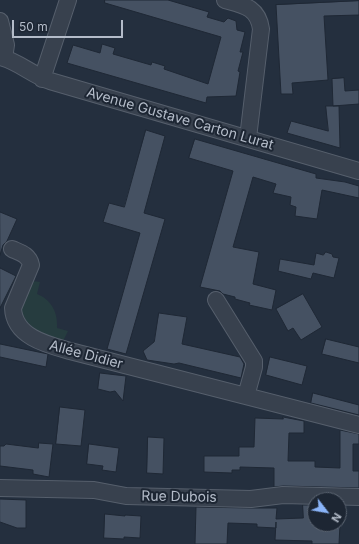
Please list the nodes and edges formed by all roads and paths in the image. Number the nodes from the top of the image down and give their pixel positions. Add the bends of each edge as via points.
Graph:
1 (68, 0) edge
2 (224, 0) edge
3 (0, 21) edge
4 (2, 58) edge
5 (42, 79) junction
6 (248, 138) junction
7 (359, 171) edge
8 (12, 249) dead end
9 (216, 300) dead end
10 (246, 396) junction
11 (359, 425) edge
12 (0, 488) edge
13 (359, 498) edge

1 - 5 street
2 - 6 street via 248,7 256,14 260,23
3 - 4 street via 6,45
4 - 5 street, Avenue Gustave Carton Lurat via 16,63
5 - 6 street, Avenue Gustave Carton Lurat
6 - 7 street, Avenue Gustave Carton Lurat
8 - 10 street, Allée Didier via 24,254 30,261 13,308 15,319 32,338 53,347
9 - 10 street via 253,358 254,367
10 - 11 street, Allée Didier
12 - 13 street, Rue Dubois via 94,490 126,496 251,499 283,495

